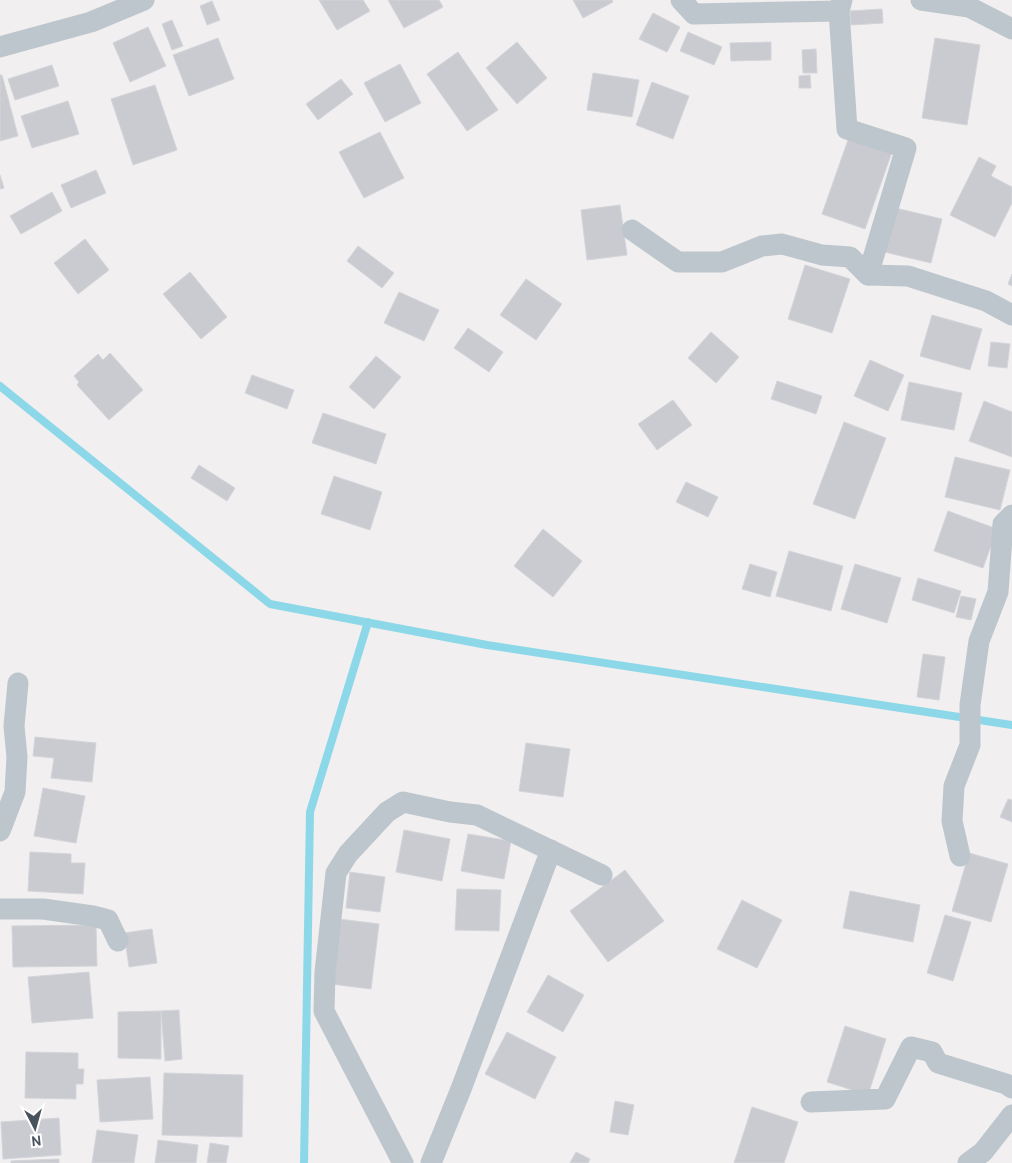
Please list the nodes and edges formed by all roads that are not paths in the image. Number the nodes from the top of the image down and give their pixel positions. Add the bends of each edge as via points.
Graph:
1 (144, 0) edge
2 (681, 0) edge
3 (921, 0) edge
4 (840, 5) edge
5 (1012, 29) edge
6 (0, 47) edge
7 (632, 230) dead end
8 (868, 274) junction
9 (1012, 315) edge
10 (1012, 515) edge
11 (18, 683) dead end
12 (0, 831) edge
13 (551, 850) junction
14 (960, 856) dead end
15 (602, 875) dead end
16 (0, 909) edge
17 (118, 941) dead end
18 (1012, 1088) edge
19 (811, 1102) dead end
20 (1012, 1115) edge
21 (978, 1159) edge
22 (403, 1163) edge
23 (430, 1163) edge

1 - 6 street via 91,22
2 - 4 street via 694,14
3 - 5 street via 969,7
4 - 8 street via 847,129 906,148
7 - 8 street via 678,262 722,262 762,246 782,244 822,255 850,257
8 - 9 street via 908,276 986,301
10 - 14 street via 1003,524 998,592 979,641 970,705 970,746 954,786 952,820
11 - 12 street via 14,726 17,757 15,792
13 - 15 street
13 - 22 street via 477,815 403,802 387,812 348,854 336,873 324,972 324,1011
13 - 23 street
16 - 17 street via 43,909 108,920
18 - 19 street via 938,1063 932,1052 911,1047 885,1099
20 - 21 street

